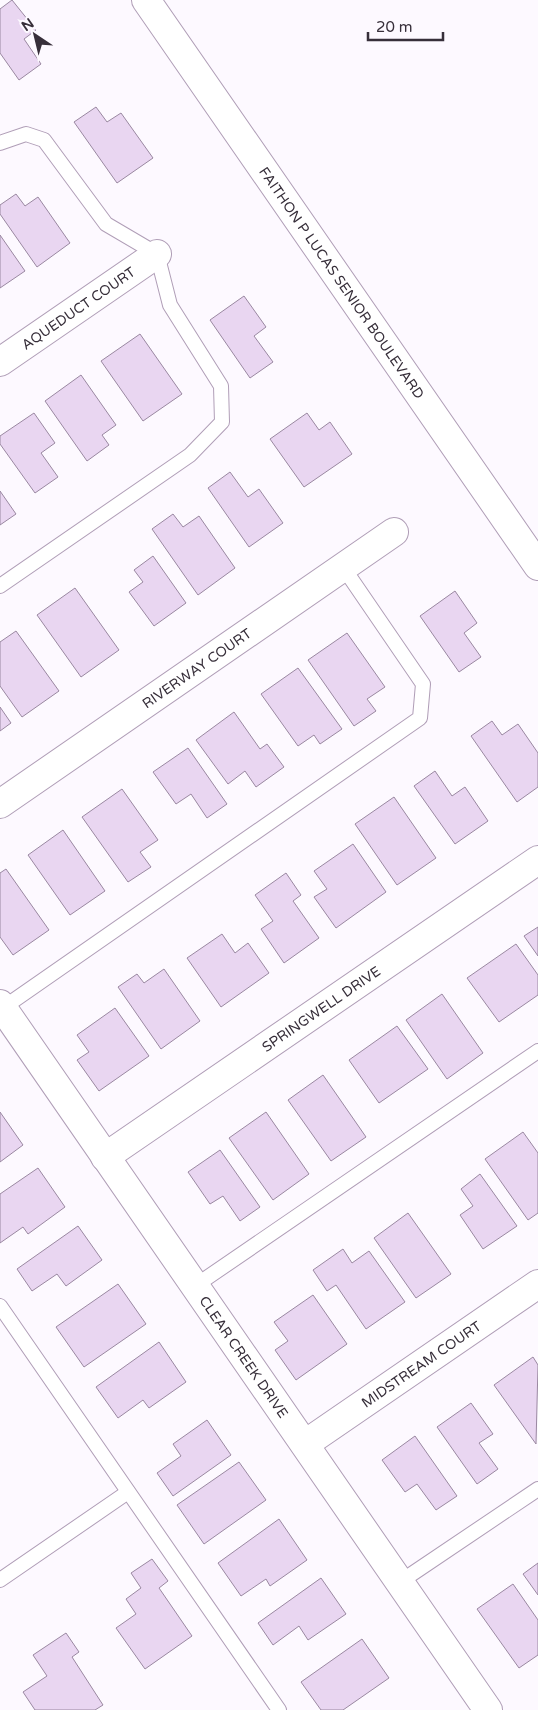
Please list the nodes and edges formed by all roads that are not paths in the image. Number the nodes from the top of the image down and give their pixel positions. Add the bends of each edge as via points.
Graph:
1 (146, 0) edge
2 (0, 143) edge
3 (157, 254) junction
4 (0, 362) edge
5 (394, 532) dead end
6 (538, 566) edge
7 (344, 567) junction
8 (0, 586) edge
9 (0, 804) edge
10 (538, 860) edge
11 (1, 1006) edge
12 (538, 1051) edge
13 (106, 1157) junction
14 (538, 1284) edge
15 (195, 1286) junction
16 (0, 1306) edge
17 (305, 1444) junction
18 (538, 1489) edge
19 (128, 1492) junction
20 (0, 1580) edge
21 (400, 1582) junction
22 (279, 1710) edge
23 (488, 1710) edge

1 - 6 street, FAITHON P LUCAS SENIOR BOULEVARD
2 - 3 lane via 26,134 44,140 106,224
3 - 4 street, AQUEDUCT COURT
3 - 8 lane via 170,305 221,386 222,422 190,455
5 - 7 street, RIVERWAY COURT
7 - 9 street, RIVERWAY COURT
7 - 11 lane via 423,684 420,718
10 - 13 street, SPRINGWELL DRIVE
11 - 13 street, CLEAR CREEK DRIVE
12 - 15 lane
13 - 15 street, CLEAR CREEK DRIVE
14 - 17 street, MIDSTREAM COURT
15 - 17 street, CLEAR CREEK DRIVE
16 - 19 lane
17 - 21 street, CLEAR CREEK DRIVE
18 - 21 lane
19 - 20 lane
19 - 22 lane
21 - 23 street, CLEAR CREEK DRIVE

